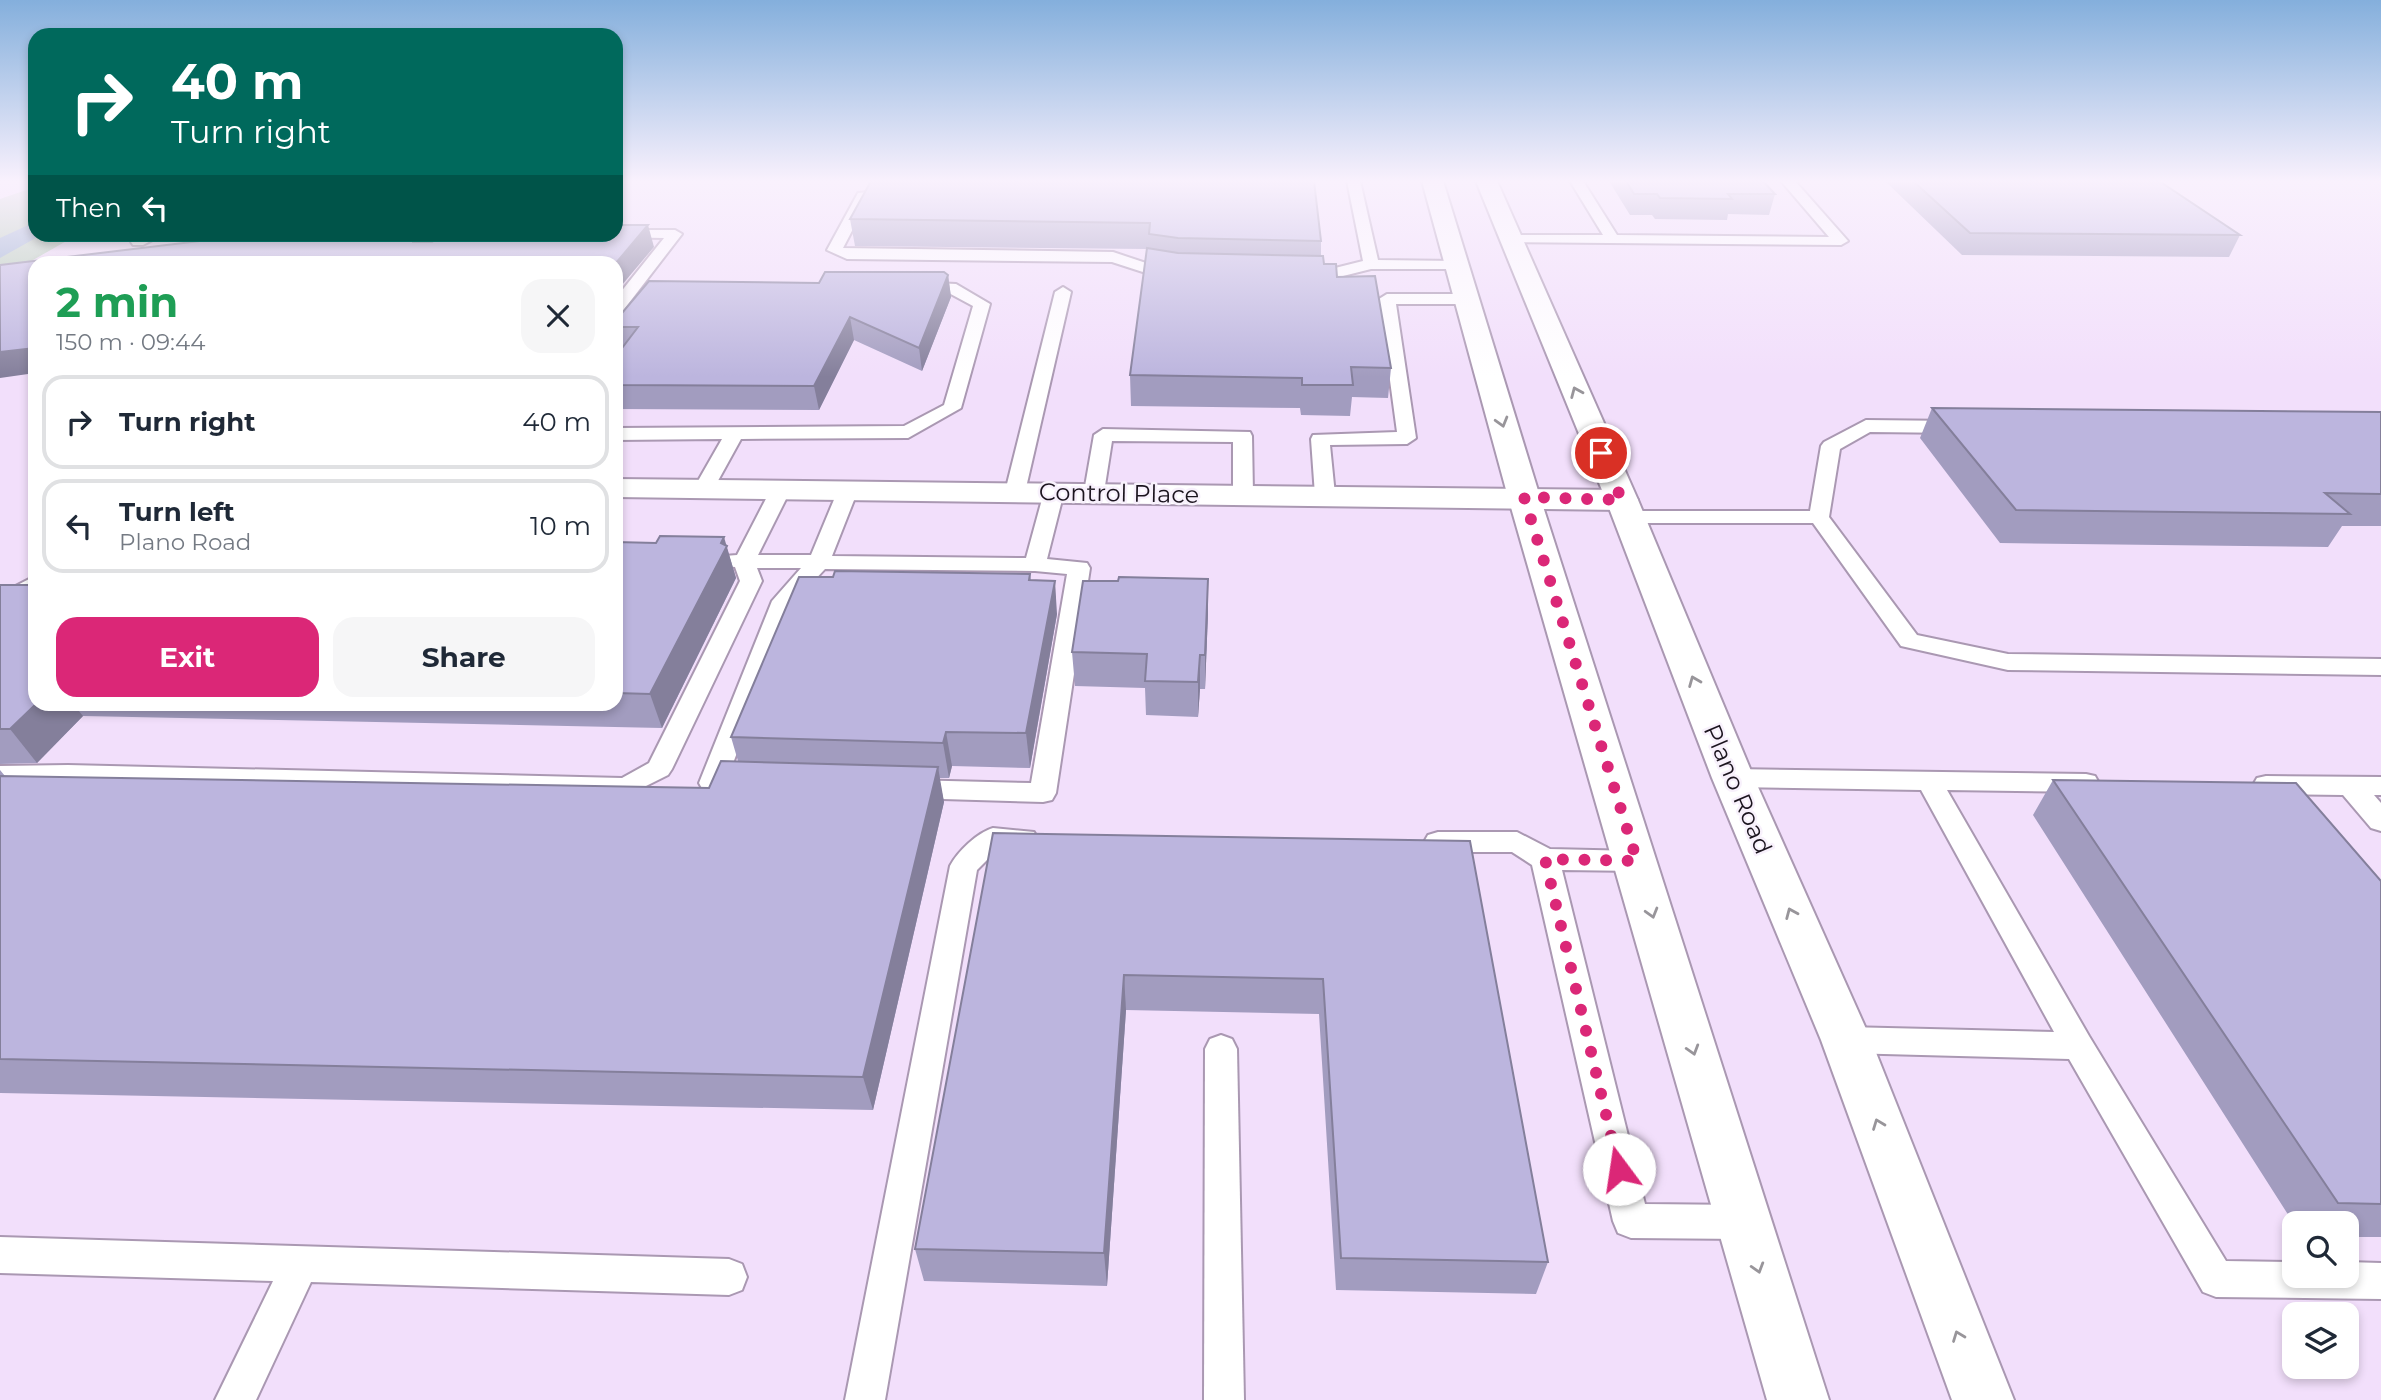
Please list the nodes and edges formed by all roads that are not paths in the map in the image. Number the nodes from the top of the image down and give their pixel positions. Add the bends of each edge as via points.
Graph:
1 (665, 246) edge
2 (836, 246) edge
3 (1367, 246) edge
4 (1451, 246) edge
5 (1513, 246) edge
6 (1371, 264) junction
7 (1457, 266) junction
8 (1191, 274) edge
9 (1283, 275) edge
10 (895, 287) edge
11 (1063, 292) dead end
12 (644, 299) edge
13 (1466, 299) junction
14 (623, 300) edge
15 (623, 327) edge
16 (1978, 428) edge
17 (623, 434) edge
18 (734, 435) junction
19 (623, 488) edge
20 (704, 488) junction
21 (781, 489) junction
22 (848, 490) junction
23 (1015, 492) junction
24 (1054, 492) junction
25 (1094, 492) junction
26 (1243, 494) junction
27 (1325, 495) junction
28 (1524, 497) junction
29 (1625, 508) junction
30 (1819, 517) junction
31 (706, 561) edge
32 (744, 561) junction
33 (818, 562) junction
34 (1035, 565) junction
35 (28, 587) edge
36 (0, 603) edge
37 (2381, 667) edge
38 (0, 775) edge
39 (1733, 778) junction
40 (1929, 781) junction
41 (2105, 783) edge
42 (754, 784) edge
43 (2241, 785) edge
44 (2350, 786) junction
45 (2381, 786) edge
46 (892, 788) edge
47 (2381, 821) edge
48 (1049, 839) edge
49 (1407, 841) edge
50 (1545, 859) junction
51 (1637, 861) junction
52 (1846, 1040) junction
53 (2078, 1046) junction
54 (1221, 1049) dead end
55 (1744, 1222) junction
56 (0, 1255) edge
57 (301, 1264) junction
58 (729, 1277) dead end
59 (2381, 1281) edge
60 (235, 1400) edge
61 (865, 1400) edge
62 (1224, 1400) edge
63 (1798, 1400) edge
64 (1983, 1400) edge

1 - 14 lane
2 - 8 lane via 834,250 847,254 1114,257 1146,268
3 - 6 lane
4 - 7 main road
29 -> 5 main road, Plano Road
6 - 7 lane
6 - 9 lane via 1322,276
7 - 13 main road
10 - 18 lane via 950,287 982,304 952,408 908,432
11 - 23 lane
12 - 15 lane
13 - 27 lane via 1387,299 1407,438 1320,439
13 -> 28 main road
16 - 30 lane via 1867,426 1831,446
17 - 18 lane
18 - 20 lane
19 - 20 main road, Control Place
20 - 21 main road, Control Place
21 - 22 main road, Control Place
21 - 32 lane
22 - 23 main road, Control Place
22 - 33 lane
23 - 24 main road, Control Place
24 - 25 main road, Control Place
24 - 34 lane
25 - 26 main road, Control Place
25 - 26 lane via 1103,435 1243,436
26 - 27 main road, Control Place
27 - 28 main road, Control Place
28 - 29 main road, Control Place
28 - 51 main road
29 - 30 lane
39 -> 29 main road, Plano Road
30 - 37 lane via 1909,641 2008,662
31 - 32 lane
32 - 33 lane
32 - 38 lane via 751,581 659,768 626,787
33 - 34 lane
33 - 42 lane via 783,601 712,783
34 - 46 lane via 1079,568 1043,793
35 - 36 lane
39 - 40 lane
52 -> 39 main road, Plano Road
40 - 41 lane
40 - 53 lane
43 - 44 lane
44 - 45 lane
44 - 47 lane
48 - 61 lane via 993,838 964,866
49 - 50 lane via 1517,842
50 - 51 lane
50 - 55 lane via 1631,1221
51 -> 55 main road
52 - 53 lane
64 -> 52 main road, Plano Road
53 - 59 lane via 2216,1279
54 - 62 lane
55 -> 63 main road
56 - 57 lane
57 - 58 lane
57 - 60 lane

